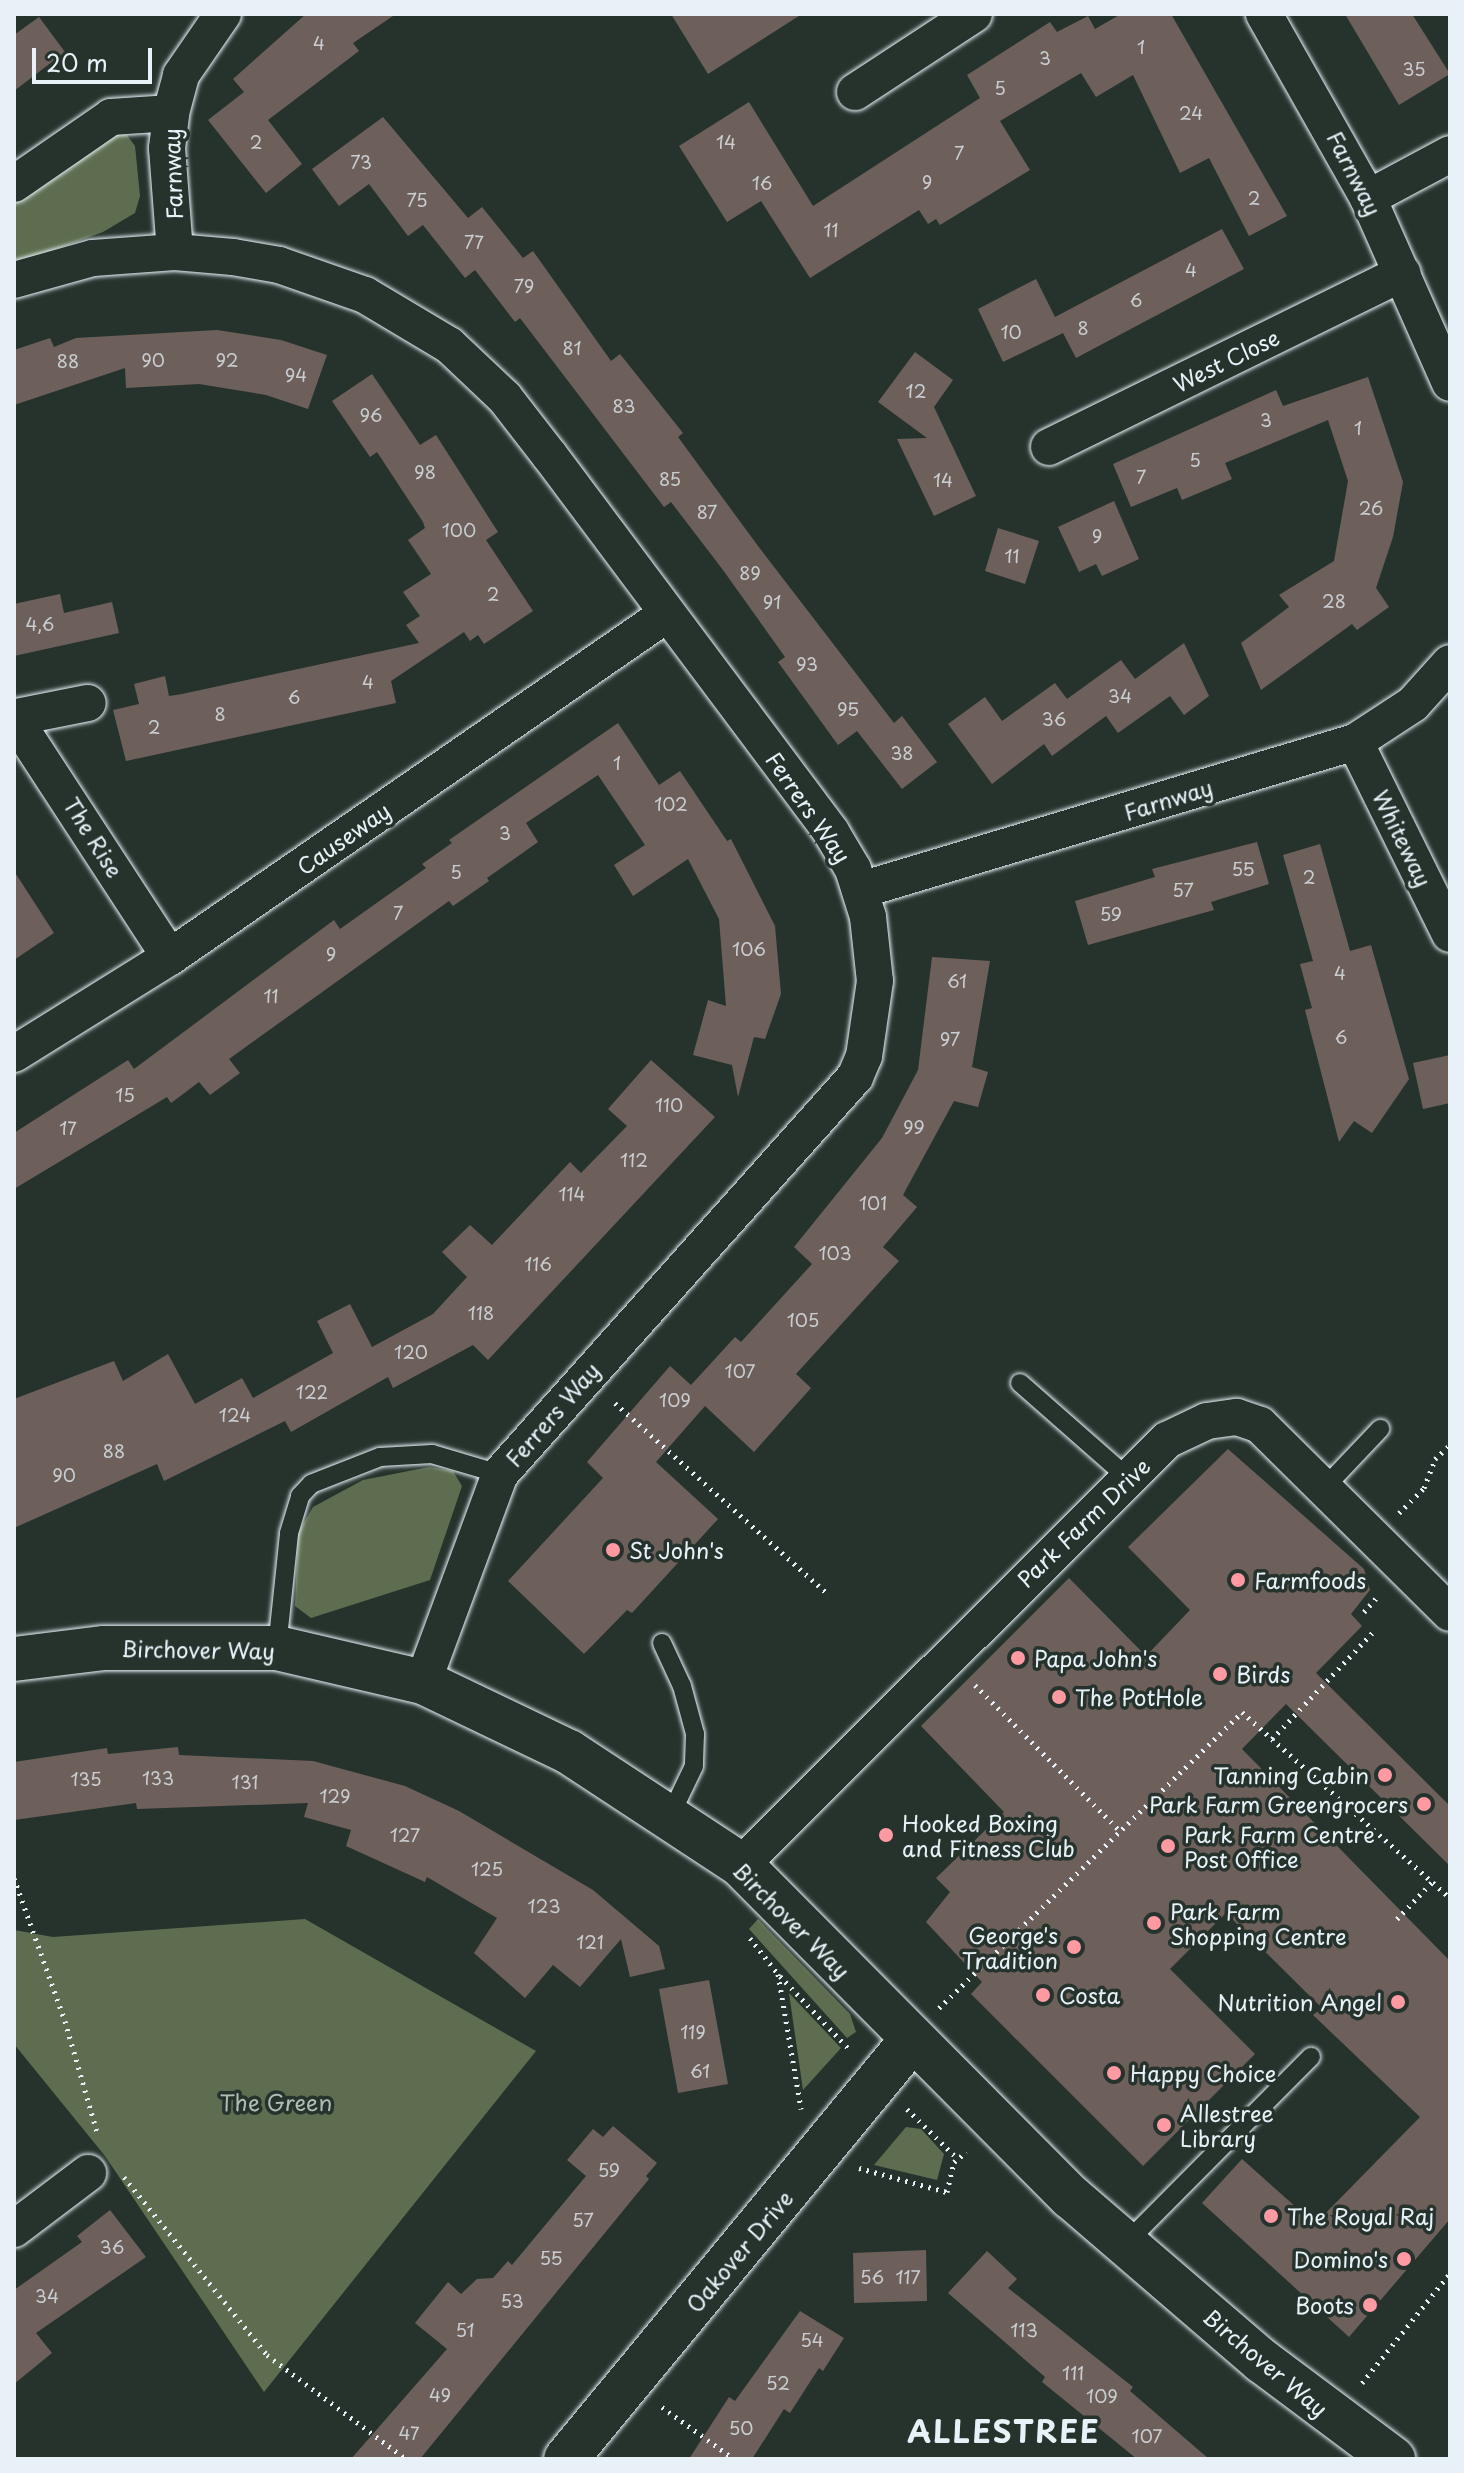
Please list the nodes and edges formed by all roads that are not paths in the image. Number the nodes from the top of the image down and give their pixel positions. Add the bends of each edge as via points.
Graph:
1 (223, 14) edge
2 (974, 14) edge
3 (1264, 14) edge
4 (855, 92) dead end
5 (171, 113) junction
6 (1450, 154) edge
7 (14, 184) edge
8 (1368, 198) junction
9 (175, 252) junction
10 (1403, 273) junction
11 (14, 280) edge
12 (1450, 383) edge
13 (1049, 447) dead end
14 (667, 614) junction
15 (1450, 663) edge
16 (88, 703) dead end
17 (16, 718) edge
18 (1355, 742) junction
19 (861, 890) junction
20 (1450, 934) edge
21 (170, 957) junction
22 (14, 1054) edge
23 (1020, 1383) dead end
24 (1380, 1429) dead end
25 (500, 1474) junction
26 (1128, 1478) junction
27 (1326, 1486) junction
28 (1450, 1613) edge
29 (662, 1643) dead end
30 (277, 1648) junction
31 (14, 1659) edge
32 (423, 1682) junction
33 (670, 1816) junction
34 (741, 1865) junction
35 (916, 2046) junction
36 (1311, 2057) dead end
37 (102, 2161) road end
38 (14, 2229) edge
39 (1125, 2244) junction
40 (566, 2459) edge
41 (1393, 2459) edge

1 - 5 street, Farnway via 181,75
2 - 4 street
3 - 8 street, Farnway
5 - 7 street via 111,117
5 - 9 street, Farnway via 167,148
6 - 8 street
8 - 10 street, Farnway
9 - 11 street, Ferrers Way via 93,258
9 - 14 street, Ferrers Way via 233,257 319,278 408,317 449,345 505,398
10 - 12 street, Farnway
10 - 13 street, West Close
14 - 19 street, Ferrers Way via 831,832
14 - 21 street, Causeway
15 - 18 street, Farnway via 1413,704
16 - 17 street, The Rise
17 - 21 street, The Rise
18 - 19 street, Farnway
18 - 20 street, Whiteway
19 - 25 street, Ferrers Way via 874,944 875,981 864,1056 855,1077
21 - 22 street, Causeway
23 - 26 lane
24 - 27 lane
25 - 30 lane via 432,1454 380,1457 311,1484 300,1496 289,1533
25 - 32 street, Ferrers Way
26 - 27 street, Park Farm Drive via 1167,1440 1207,1421 1237,1417 1260,1425
26 - 34 street, Park Farm Drive
27 - 28 street, Park Farm Drive
29 - 33 lane via 682,1686 695,1734 694,1766
30 - 31 street, Birchover Way via 117,1647
30 - 32 street, Birchover Way
32 - 33 street, Birchover Way via 569,1752
33 - 34 street, Birchover Way
34 - 35 street, Birchover Way
35 - 39 street, Birchover Way
35 - 40 street, Oakover Drive
36 - 39 lane
37 - 38 street
39 - 41 street, Birchover Way via 1334,2418

